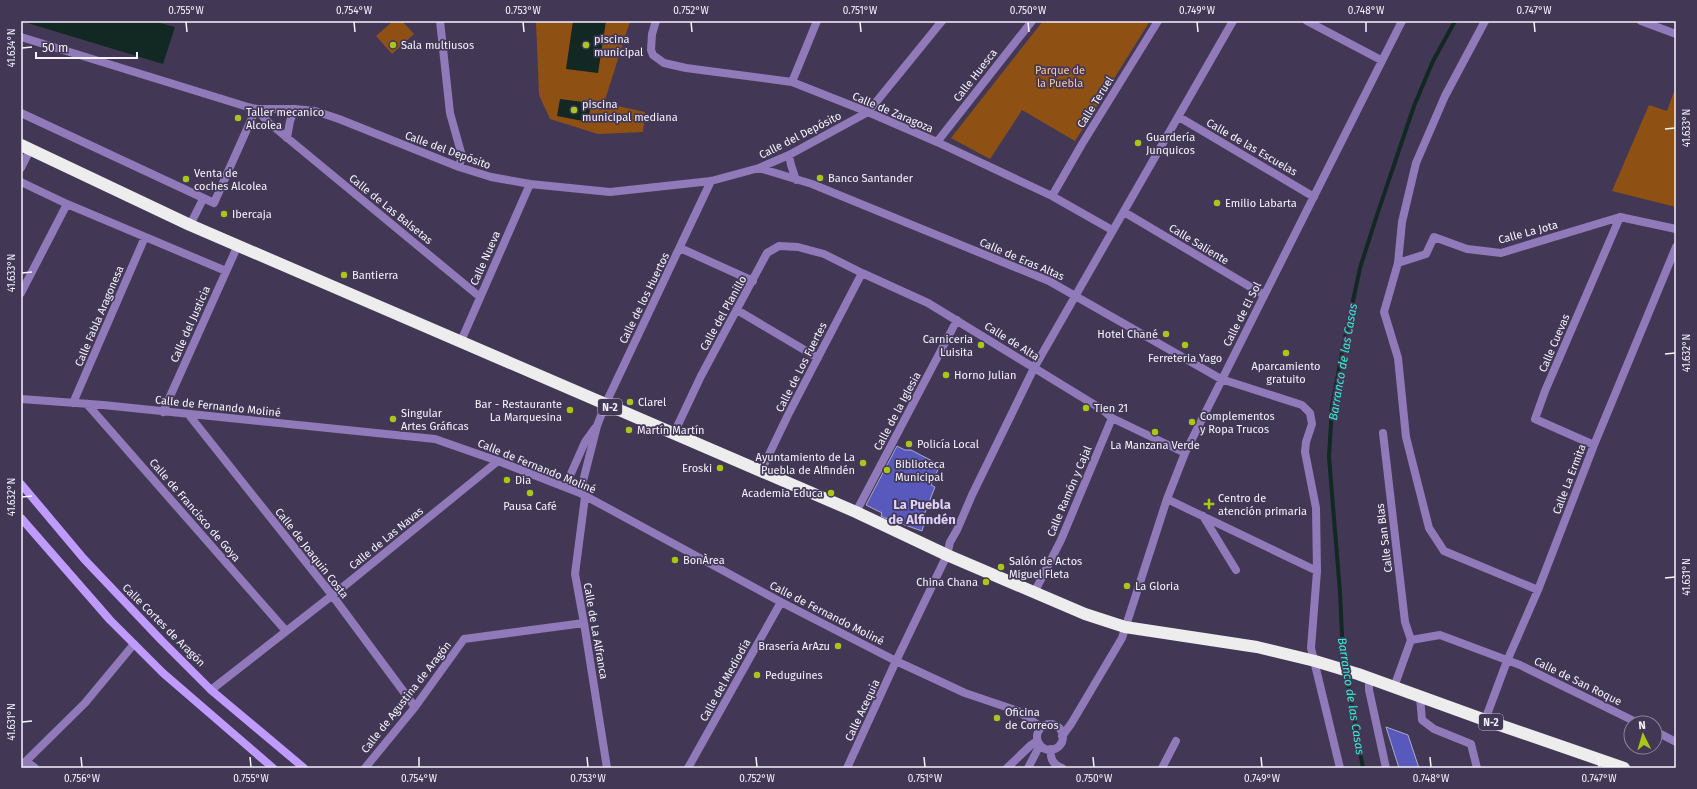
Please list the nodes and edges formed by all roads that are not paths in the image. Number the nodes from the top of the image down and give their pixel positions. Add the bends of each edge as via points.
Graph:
1 (440, 21) edge
2 (656, 21) edge
3 (817, 21) edge
4 (942, 21) edge
5 (1032, 21) edge
6 (1158, 21) edge
7 (1233, 21) edge
8 (1307, 21) edge
9 (1402, 21) edge
10 (1485, 21) edge
11 (1640, 21) edge
12 (1676, 34) edge
13 (21, 37) edge
14 (1381, 60) junction
15 (792, 82) junction
16 (256, 109) junction
17 (295, 109) junction
18 (868, 112) junction
19 (21, 113) edge
20 (1178, 117) junction
21 (287, 138) junction
22 (936, 142) junction
23 (26, 148) edge
24 (789, 155) junction
25 (459, 167) junction
26 (21, 168) edge
27 (759, 168) junction
28 (796, 180) junction
29 (711, 181) junction
30 (21, 182) edge
31 (530, 184) junction
32 (1052, 196) junction
33 (1314, 197) junction
34 (202, 199) junction
35 (67, 204) junction
36 (1124, 212) junction
37 (1620, 217) junction
38 (190, 225) junction
39 (1676, 229) edge
40 (1112, 230) junction
41 (144, 237) junction
42 (238, 245) junction
43 (1676, 246) edge
44 (680, 248) junction
45 (824, 254) joint
46 (1398, 263) junction
47 (226, 270) junction
48 (862, 273) junction
49 (753, 281) junction
50 (21, 293) edge
51 (1264, 295) junction
52 (1076, 296) junction
53 (480, 297) junction
54 (737, 310) junction
55 (957, 320) junction
56 (461, 341) junction
57 (818, 358) junction
58 (1034, 368) junction
59 (1221, 379) junction
60 (21, 399) edge
61 (73, 403) junction
62 (86, 404) junction
63 (605, 405) junction
64 (163, 412) junction
65 (189, 415) junction
66 (1112, 418) junction
67 (597, 426) junction
68 (669, 432) junction
69 (1383, 433) dead end
70 (1594, 445) junction
71 (1185, 453) junction
72 (498, 460) junction
73 (761, 471) junction
74 (21, 484) edge
75 (565, 488) junction
76 (583, 495) junction
77 (1167, 499) junction
78 (856, 512) junction
79 (1203, 516) junction
80 (21, 518) edge
81 (947, 555) junction
82 (1236, 570) dead end
83 (1317, 571) junction
84 (1538, 590) junction
85 (1034, 593) junction
86 (332, 595) junction
87 (781, 602) junction
88 (584, 623) junction
89 (1125, 627) junction
90 (286, 631) junction
91 (1411, 640) junction
92 (134, 644) junction
93 (896, 660) junction
94 (1315, 660) junction
95 (1508, 661) junction
96 (1364, 676) junction
97 (1394, 687) junction
98 (211, 690) junction
99 (1420, 697) junction
100 (415, 707) junction
101 (1623, 716) edge
102 (1485, 720) junction
103 (1041, 727) junction
104 (1062, 736) junction
105 (1663, 736) edge
106 (1176, 741) dead end
107 (1676, 742) edge
108 (1039, 743) junction
109 (1051, 749) junction
110 (24, 764) edge
111 (35, 768) edge
112 (273, 768) edge
113 (304, 768) edge
114 (365, 768) edge
115 (606, 768) edge
116 (688, 768) edge
117 (847, 768) edge
118 (1007, 768) edge
119 (1028, 768) edge
120 (1062, 768) edge
121 (1162, 768) edge
122 (1340, 768) edge
123 (1386, 768) edge
124 (1477, 768) edge
125 (1624, 768) edge

1 - 25 street via 450,113 462,156
2 - 15 street, Calle de Zaragoza via 650,44 653,55 664,63
3 - 15 street
4 - 18 street
5 - 22 street, Calle Huesca
6 - 32 street, Calle Teruel
7 - 20 street, Calle Acequia
8 - 14 street
9 - 14 street, Calle de El Sol
10 - 46 street via 1445,96 1416,163 1402,222
11 - 12 street
13 - 16 street, Calle del Depósito
14 - 33 street, Calle de El Sol
15 - 18 street, Calle de Zaragoza
16 - 17 street, Calle del Depósito
16 - 21 street, Calle de Las Balsetas
16 - 34 street via 214,203
17 - 21 street
17 - 25 street, Calle del Depósito via 315,111 339,119
18 - 22 street, Calle de Zaragoza
18 - 24 street, Calle del Depósito
19 - 34 street
20 - 33 street, Calle de las Escuelas
20 - 36 street, Calle Acequia
21 - 53 street, Calle de Las Balsetas
22 - 32 street, Calle de Zaragoza
23 - 26 street
23 - 38 highway, N-2
24 - 27 street, Calle del Depósito
24 - 28 street
25 - 31 street, Calle del Depósito via 491,177
27 - 28 street, Calle de Eras Altas
27 - 29 street, Calle del Depósito
28 - 52 street, Calle de Eras Altas via 812,184 1049,281
29 - 31 street, Calle del Depósito via 610,192
29 - 44 street, Calle de los Huertos
30 - 35 street
31 - 53 street, Calle Nueva
32 - 40 street, Calle de Zaragoza
33 - 51 street, Calle de El Sol
34 - 38 street
35 - 41 street
35 - 50 street
36 - 40 street, Calle Acequia
36 - 51 street, Calle Saliente
37 - 39 street, Calle La Jota
37 - 46 street, Calle La Jota via 1501,253 1467,249 1434,236 1426,254
37 - 70 street, Calle Cuevas via 1535,419
38 - 42 highway, N-2
40 - 52 street, Calle Acequia
41 - 47 street
41 - 61 street, Calle Fabla Aragonesa
42 - 47 street, Calle del Justicia
42 - 56 highway, N-2
43 - 70 street, Calle La Ermita
44 - 49 street
44 - 63 street, Calle de los Huertos
45 - 48 street, Calle de Alta
45 - 49 street, Calle del Planillo via 798,247 779,246 767,253
46 - 84 street via 1384,312 1398,358 1406,437 1429,528 1444,551
47 - 64 street, Calle del Justicia
48 - 55 street, Calle de Alta via 928,303
48 - 57 street, Calle de Los Fuertes
49 - 54 street, Calle del Planillo
51 - 59 street, Calle de El Sol
52 - 58 street, Calle Acequia
52 - 59 street, Calle de Eras Altas
53 - 56 street, Calle Nueva
54 - 57 street
54 - 68 street, Calle del Planillo via 675,431
55 - 58 street, Calle de Alta
55 - 78 street, Calle de la Iglesia
56 - 63 highway, N-2
57 - 73 street, Calle de Los Fuertes
58 - 66 street, Calle de Alta
58 - 81 street, Calle Acequia via 950,542
59 - 71 street, Calle de El Sol
59 - 83 street, Calle de Eras Altas via 1302,405 1310,413 1312,424 1306,442 1306,452 1316,508
60 - 61 street, Calle de Fernando Moliné
61 - 62 street, Calle de Fernando Moliné
62 - 64 street, Calle de Fernando Moliné
62 - 90 street, Calle de Francisco de Goya
63 - 67 street, Calle de los Huertos
63 - 68 highway, N-2
64 - 65 street, Calle de Fernando Moliné
65 - 72 street, Calle de Fernando Moliné via 435,439
65 - 86 street, Calle de Joaquin Costa
66 - 71 street, Calle de Alta
66 - 85 street, Calle Ramón y Cajal via 1061,540
67 - 75 street, Calle de los Huertos via 586,442
67 - 76 street, Calle de los Huertos
68 - 73 highway, N-2
69 - 91 street, Calle San Blas via 1405,622
70 - 84 street, Calle La Ermita
71 - 77 street, Calle de El Sol
72 - 75 street, Calle de Fernando Moliné
72 - 86 street, Calle de Las Navas
73 - 78 highway, N-2
74 - 98 street, Calle Cortes de Aragón via 84,559
75 - 76 street, Calle de Fernando Moliné
76 - 87 street, Calle de Fernando Moliné
76 - 88 street, Calle de La Alfranca via 575,574
77 - 79 street
77 - 89 street, Calle de El Sol
78 - 81 highway, N-2
79 - 82 street
79 - 83 street
80 - 92 street
81 - 85 highway, N-2
81 - 93 street, Calle Acequia
83 - 94 street via 1311,648
84 - 95 street, Calle La Ermita
85 - 89 highway, N-2 via 1084,614
86 - 90 street, Calle de Las Navas
86 - 100 street, Calle de Joaquin Costa
87 - 93 street, Calle de Fernando Moliné
87 - 116 street, Calle del Mediodía
88 - 100 street, Calle de Agustina de Aragón via 464,639
88 - 115 street, Calle de La Alfranca
89 - 94 highway, N-2 via 1257,647
89 - 104 street, Calle de El Sol via 1122,638 1072,724
90 - 98 street, Calle de Las Navas
91 - 95 street, Calle de San Roque via 1440,635
91 - 97 street
92 - 110 street via 84,703
92 - 112 street via 163,673
93 - 103 street, Calle de Fernando Moliné via 965,693 1018,711
93 - 117 street, Calle Acequia
94 - 96 highway, N-2
94 - 122 street
95 - 101 street, Calle de San Roque
95 - 102 street, Calle La Ermita
96 - 97 highway, N-2
96 - 123 street
97 - 99 highway, N-2
98 - 113 street, Calle Cortes de Aragón
99 - 102 highway, N-2
99 - 124 street via 1422,720 1434,729 1471,744
100 - 114 street, Calle de Agustina de Aragón
102 - 125 highway, N-2
103 - 104 street via 1049,724 1056,726
103 - 108 street via 1037,733
104 - 109 street via 1061,743
105 - 107 street
106 - 121 street
108 - 109 street
108 - 118 street via 1031,745
108 - 119 street
109 - 120 street via 1051,760
110 - 111 street

